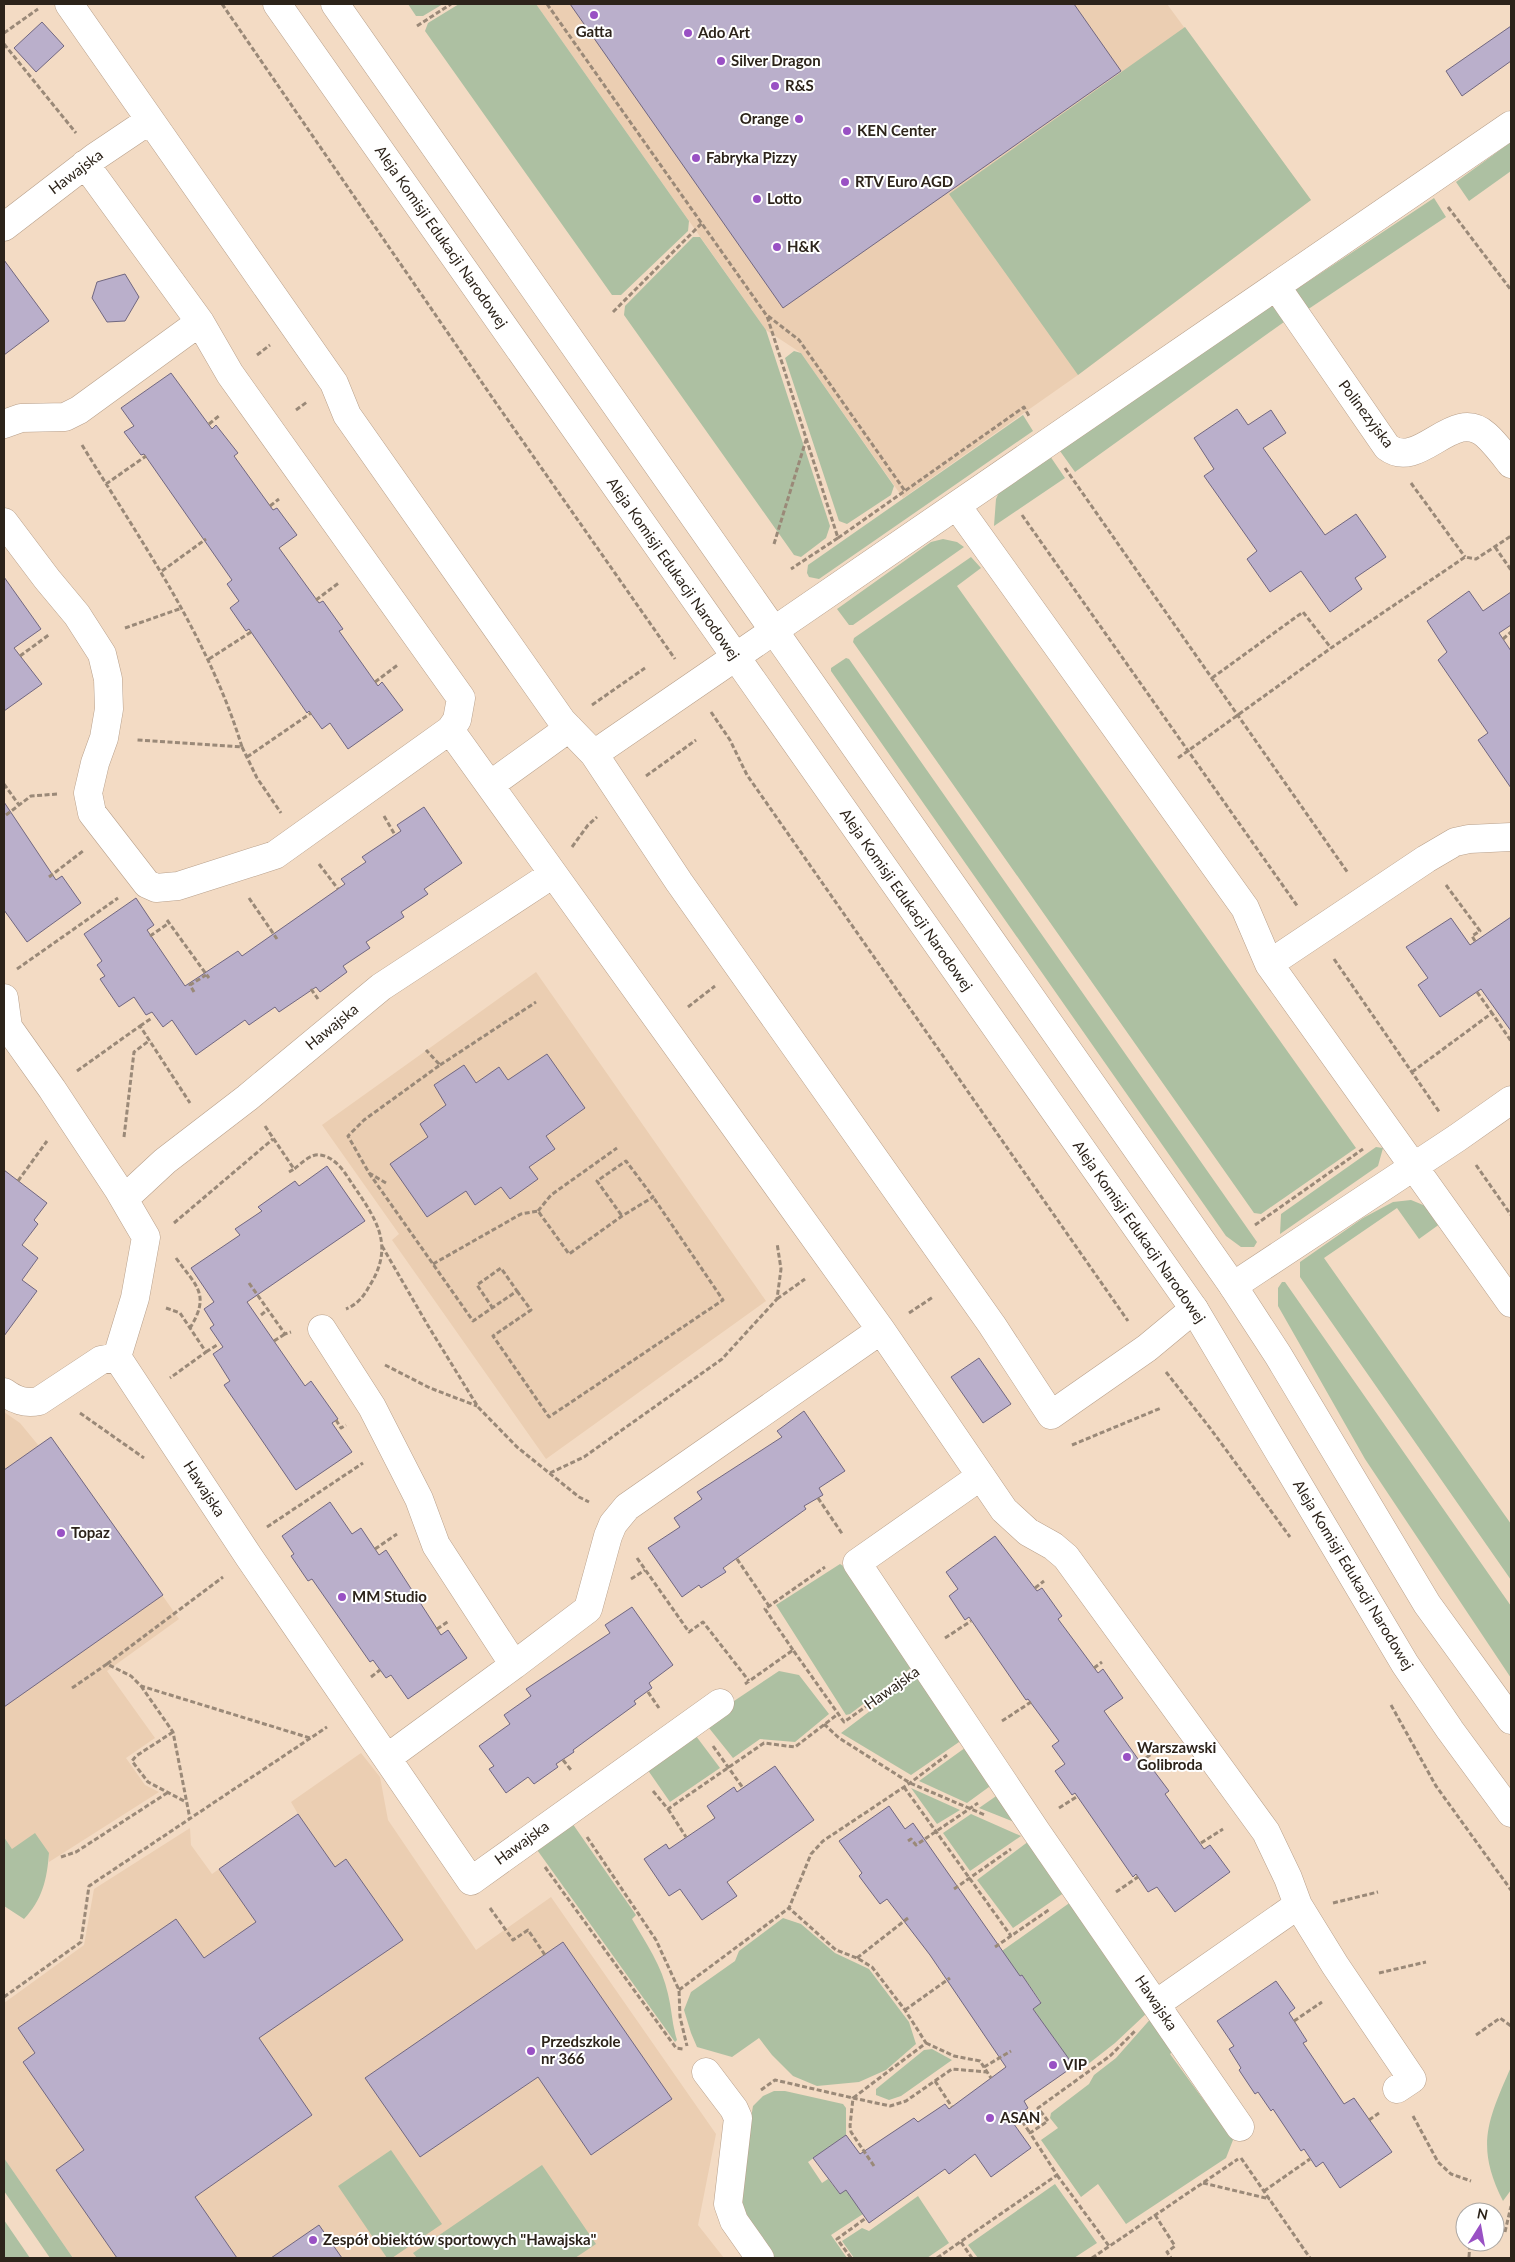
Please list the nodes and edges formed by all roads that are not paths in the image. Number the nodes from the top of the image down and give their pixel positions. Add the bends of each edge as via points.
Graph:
1 (69, 4) edge
2 (276, 4) edge
3 (335, 4) edge
4 (150, 120) junction
5 (1511, 125) edge
6 (90, 161) junction
7 (4, 227) edge
8 (1276, 286) junction
9 (200, 322) junction
10 (4, 424) edge
11 (1511, 464) edge
12 (957, 506) junction
13 (4, 522) edge
14 (774, 630) junction
15 (735, 657) junction
16 (567, 726) junction
17 (450, 730) junction
18 (594, 754) junction
19 (490, 785) junction
20 (1511, 837) edge
21 (553, 874) junction
22 (1269, 964) junction
23 (7, 985) edge
24 (6, 1026) edge
25 (1511, 1100) edge
26 (1412, 1167) junction
27 (121, 1194) junction
28 (1233, 1286) junction
29 (1511, 1303) edge
30 (1194, 1309) junction
31 (320, 1325) road end
32 (881, 1330) junction
33 (117, 1357) junction
34 (4, 1392) edge
35 (981, 1476) junction
36 (514, 1665) junction
37 (720, 1703) road end
38 (1511, 1720) edge
39 (387, 1758) junction
40 (1511, 1813) edge
41 (1298, 1905) junction
42 (1156, 2004) junction
43 (706, 2072) dead end
44 (1397, 2089) dead end
45 (1240, 2127) dead end
46 (760, 2258) edge

1 - 4 street
2 - 15 street, Aleja Komisji Edukacji Narodowej
3 - 14 street
4 - 6 street, Hawajska
4 - 16 street via 334,383 347,415
5 - 8 street
6 - 7 street, Hawajska
6 - 9 street
8 - 11 street, Polinezyjska via 1387,447 1398,453 1416,451 1454,429 1465,428 1485,434
8 - 12 street
9 - 10 street via 79,410 65,417 21,418
9 - 17 street via 230,374 461,698 457,720
12 - 14 street
12 - 22 street via 1246,908
13 - 17 street via 102,654 108,679 109,709 88,793 92,813 150,884 178,886 275,855
14 - 15 street
14 - 28 street
15 - 18 street
15 - 30 street, Aleja Komisji Edukacji Narodowej
16 - 18 street
16 - 19 street
17 - 19 street
18 - 30 street via 679,882 992,1325 1051,1414 1147,1348
19 - 21 street
20 - 22 street via 1462,841 1426,859
21 - 27 street, Hawajska via 381,987 247,1098
21 - 32 street
22 - 26 street
23 - 24 street
24 - 27 street
25 - 26 street
26 - 28 street
26 - 29 street
27 - 33 street via 152,1236
28 - 38 street via 1427,1604
30 - 40 street, Aleja Komisji Edukacji Narodowej via 1405,1664
31 - 36 street via 372,1408 419,1499 436,1544
32 - 35 street
32 - 36 street via 627,1507 616,1520 598,1566 588,1609
33 - 34 street via 101,1360 39,1402 20,1401
33 - 39 street, Hawajska
35 - 41 street via 1004,1510 1028,1532 1066,1557 1266,1832
35 - 42 street, Hawajska via 853,1557
36 - 39 street
37 - 39 street, Hawajska via 471,1880
41 - 42 street
41 - 44 street via 1412,2079
42 - 45 street, Hawajska
43 - 46 street via 738,2118 728,2204 734,2221

